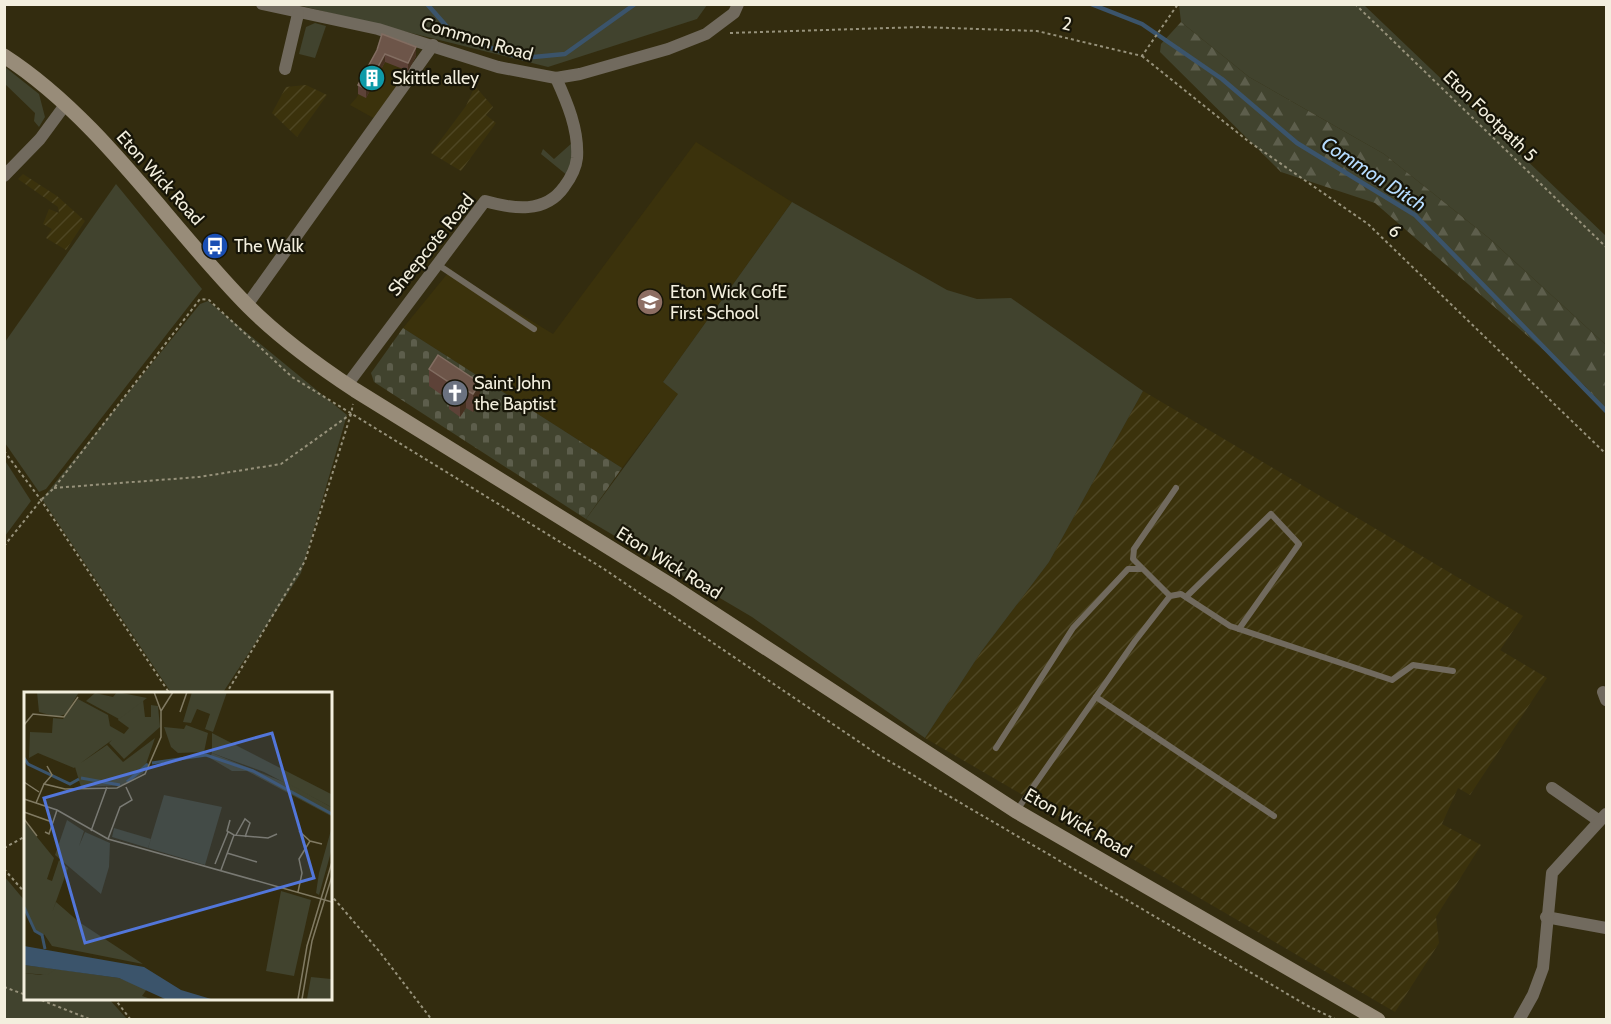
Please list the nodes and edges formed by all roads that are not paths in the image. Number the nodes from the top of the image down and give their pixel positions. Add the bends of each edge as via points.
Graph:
1 (262, 4) edge
2 (738, 4) edge
3 (298, 14) junction
4 (433, 45) junction
5 (4, 56) edge
6 (285, 69) dead end
7 (556, 78) junction
8 (65, 105) junction
9 (6, 170) edge
10 (437, 264) junction
11 (248, 305) junction
12 (534, 329) dead end
13 (351, 387) junction
14 (1176, 488) dead end
15 (1140, 569) junction
16 (1170, 596) junction
17 (1186, 597) junction
18 (1239, 629) junction
19 (1453, 671) dead end
20 (1096, 697) junction
21 (996, 748) dead end
22 (1552, 788) dead end
23 (1016, 811) junction
24 (1274, 816) dead end
25 (1602, 817) edge
26 (1546, 917) junction
27 (1606, 928) edge
28 (1378, 1020) edge
29 (1519, 1020) edge

1 - 3 street, Common Road
2 - 7 street, Common Road via 734,13 706,34 668,49
3 - 4 street, Common Road via 378,29
3 - 6 street
4 - 7 street, Common Road via 498,68
4 - 11 street
5 - 8 main road, Eton Wick Road
7 - 10 street, Sheepcote Road via 575,131 577,159 570,179 556,198 532,208 509,208 485,201
8 - 9 street via 40,139
8 - 11 main road, Eton Wick Road via 109,148
10 - 12 lane
10 - 13 street, Sheepcote Road
11 - 13 main road, Eton Wick Road via 310,359
13 - 23 main road, Eton Wick Road via 673,587
14 - 15 lane via 1134,549 1133,559
15 - 16 lane
15 - 21 lane via 1128,569 1073,628
16 - 17 lane
16 - 20 lane
17 - 18 lane
17 - 18 lane via 1271,514 1299,544
18 - 19 lane via 1392,680 1413,665
20 - 23 lane
20 - 24 lane
22 - 25 street
23 - 28 main road, Eton Wick Road
25 - 26 street via 1552,873
26 - 27 street
26 - 29 street via 1543,968

